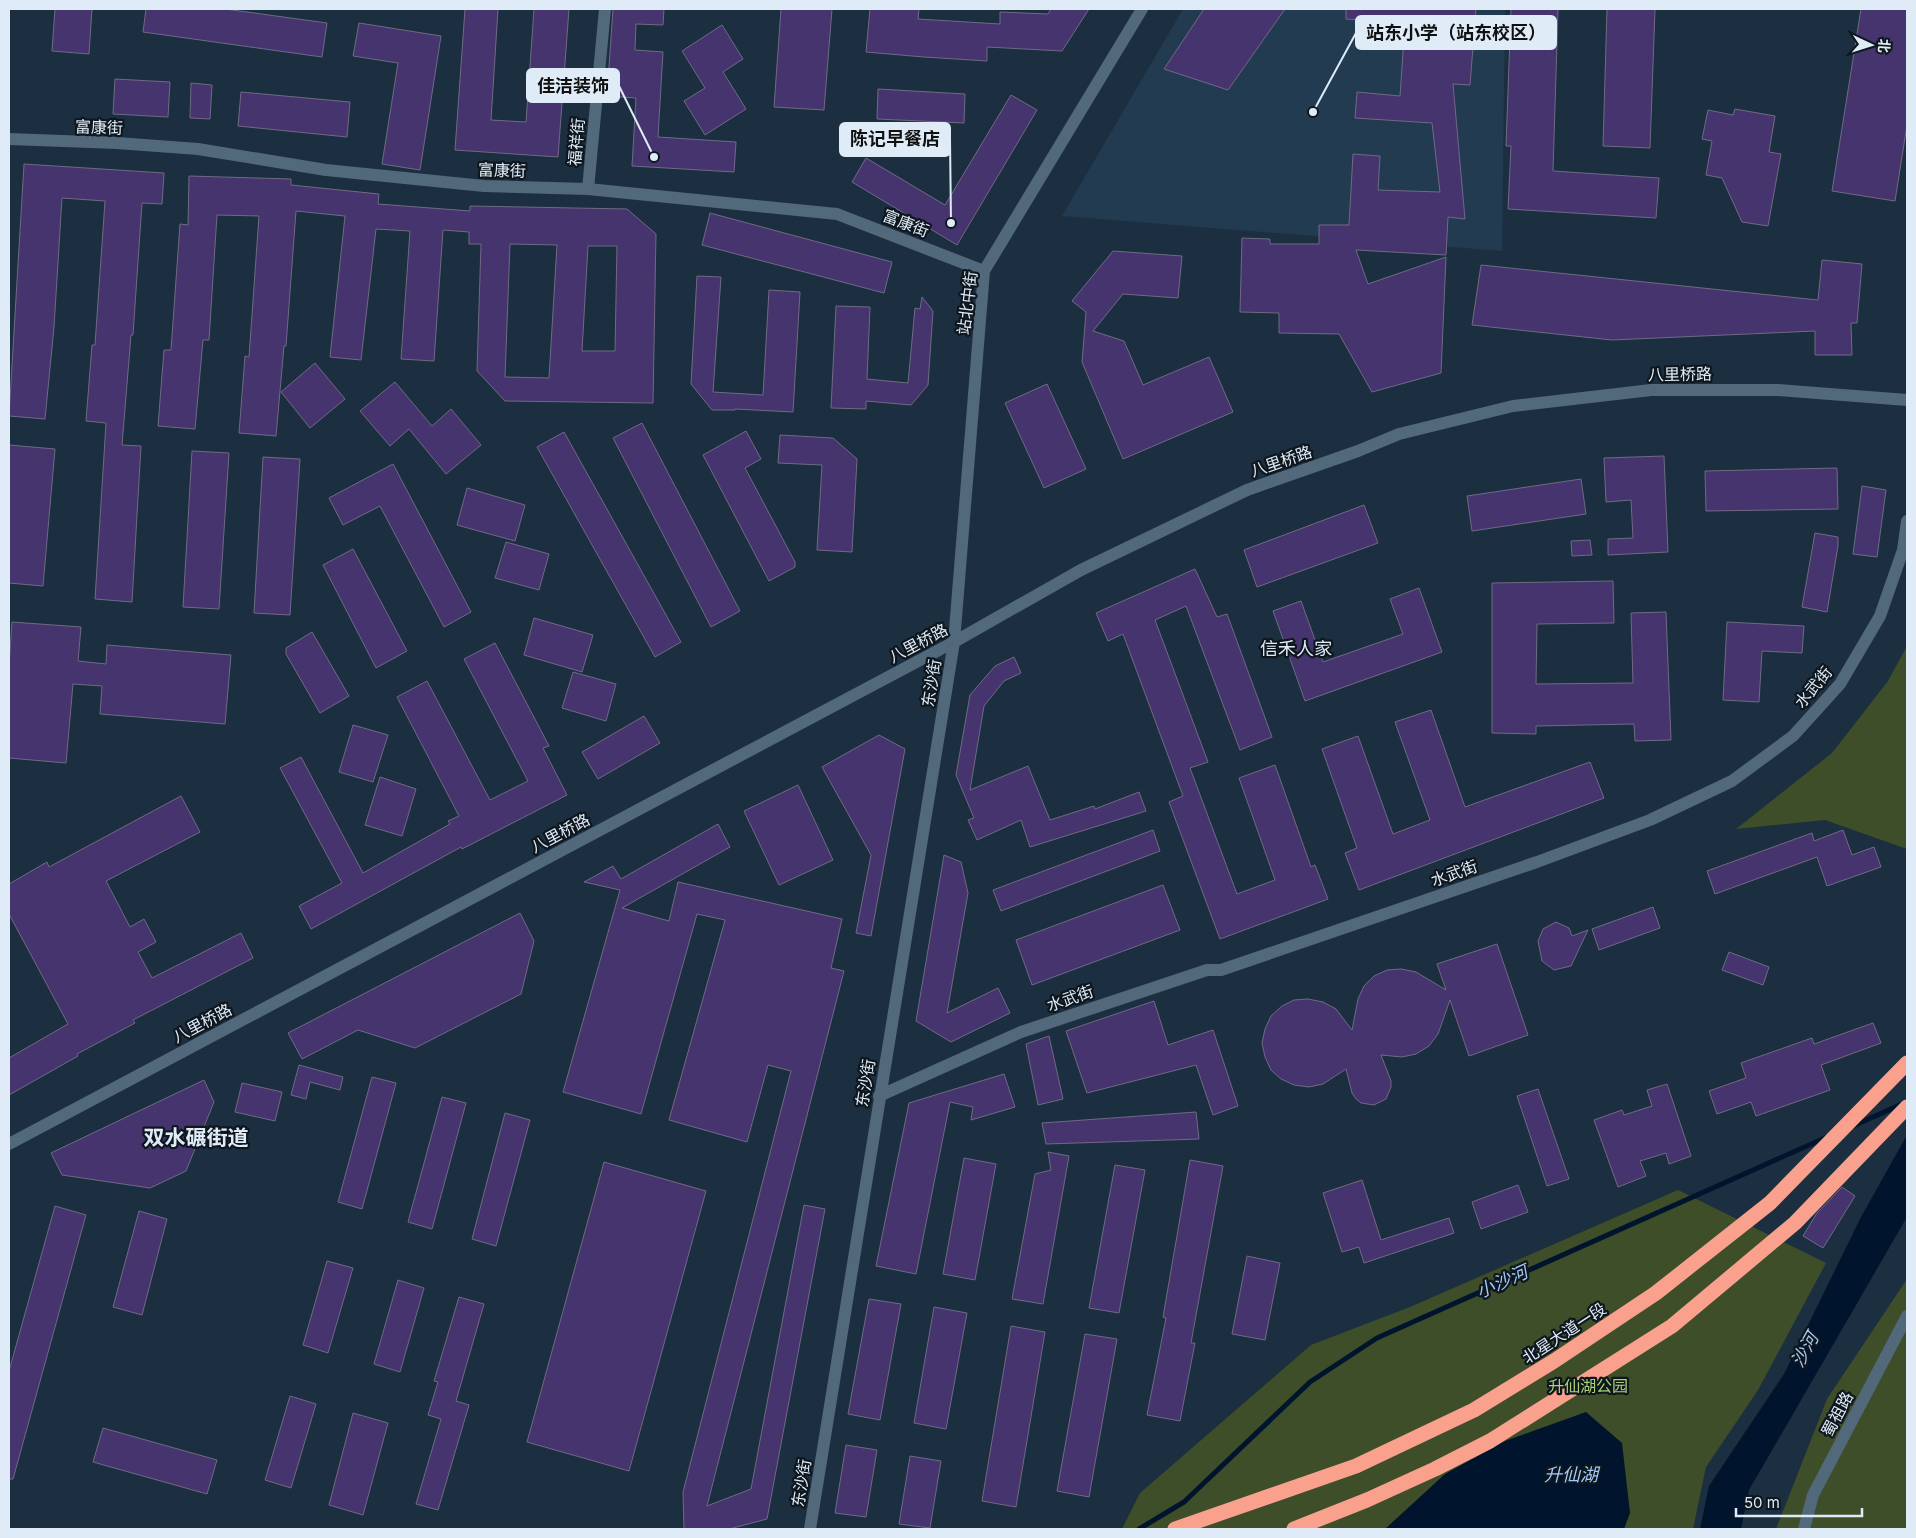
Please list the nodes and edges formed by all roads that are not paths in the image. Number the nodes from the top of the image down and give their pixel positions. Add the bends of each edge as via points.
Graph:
1 (605, 9) edge
2 (1142, 9) edge
3 (9, 139) edge
4 (588, 189) junction
5 (984, 271) junction
6 (1907, 400) edge
7 (1907, 521) edge
8 (954, 642) junction
9 (1907, 1063) edge
10 (879, 1096) junction
11 (1907, 1107) edge
12 (9, 1144) edge
13 (1907, 1316) edge
14 (810, 1529) edge
15 (1175, 1529) edge
16 (1294, 1529) edge
17 (1804, 1529) edge

1 - 4 street, 福祥街
2 - 5 street, 站北中街
3 - 4 street, 富康街 via 198,149 326,170 484,186
4 - 5 street, 富康街 via 837,214
5 - 8 street, 站北中街
6 - 8 street, 八里桥路 via 1778,390 1651,390 1513,406 1399,434 1246,490 1081,570
7 - 10 street, 水武街 via 1903,550 1880,616 1840,684 1793,736 1732,781 1650,820 1537,862 1221,970 1206,970 1021,1032
8 - 10 street, 东沙街
8 - 12 street, 八里桥路
9 - 15 highway, 北星大道一段 via 1770,1203 1656,1293 1554,1361 1474,1410 1356,1466
10 - 14 street, 东沙街
11 - 16 highway via 1795,1222 1672,1326 1490,1440 1426,1473
13 - 17 street, 蜀祖路 via 1812,1495

